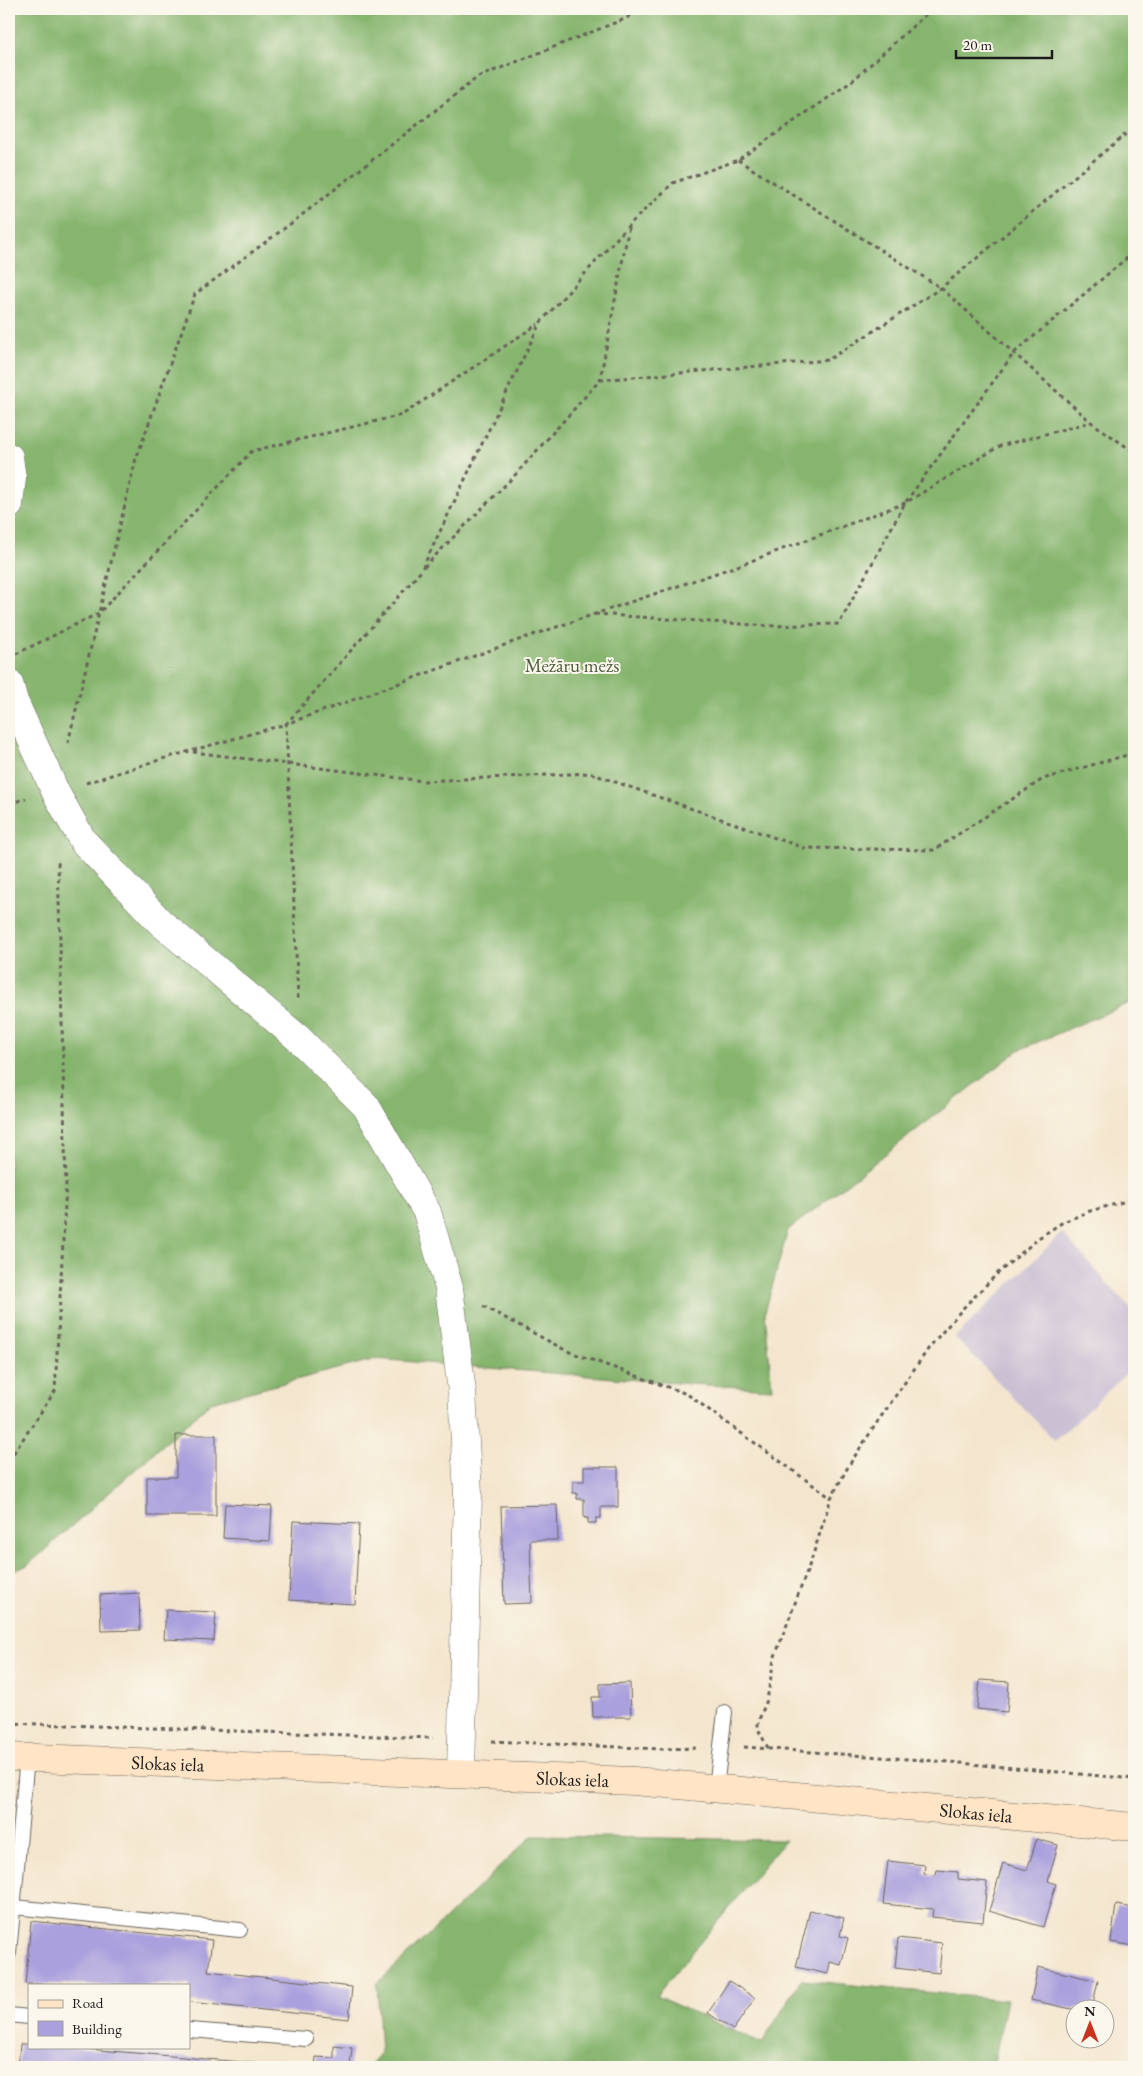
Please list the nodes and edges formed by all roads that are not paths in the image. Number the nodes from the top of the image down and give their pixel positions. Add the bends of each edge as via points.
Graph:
1 (9, 457) edge
2 (9, 505) edge
3 (9, 683) edge
4 (726, 1712) dead end
5 (18, 1758) edge
6 (461, 1773) junction
7 (716, 1788) junction
8 (1134, 1827) edge
9 (14, 1907) junction
10 (240, 1930) dead end
11 (9, 1953) edge
12 (9, 2015) edge
13 (28, 2017) edge
14 (190, 2030) edge
15 (306, 2039) dead end

1 - 2 street via 12,478
3 - 6 street via 56,793 83,841 161,923 300,1039 366,1106 426,1212 449,1288 462,1392 468,1493
4 - 7 lane
5 - 6 main road, Slokas iela
5 - 9 lane
6 - 7 main road, Slokas iela
7 - 8 main road, Slokas iela
9 - 10 lane
9 - 11 lane
12 - 13 lane
14 - 15 lane

